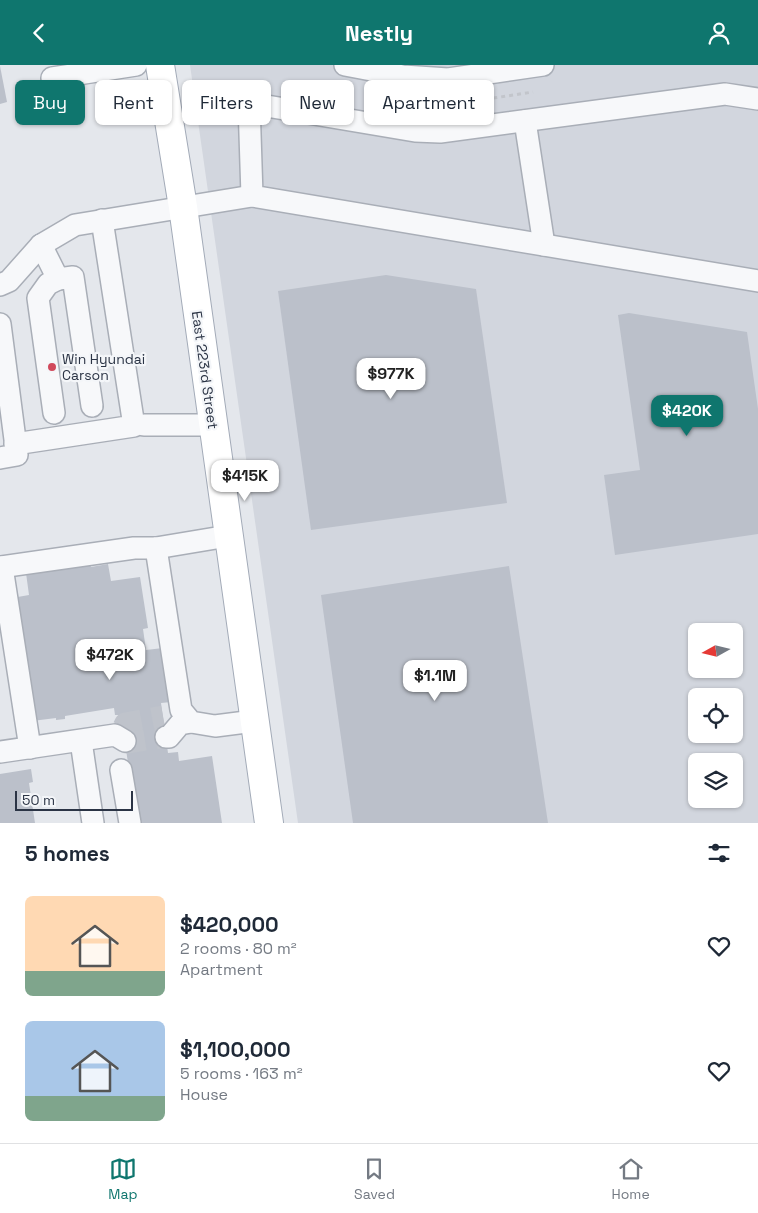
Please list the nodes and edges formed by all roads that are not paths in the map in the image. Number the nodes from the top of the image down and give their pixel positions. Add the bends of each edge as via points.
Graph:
1 (136, 65) edge
2 (160, 65) edge
3 (345, 65) edge
4 (531, 66) edge
5 (52, 78) dead end
6 (758, 99) edge
7 (525, 121) junction
8 (252, 196) junction
9 (183, 207) junction
10 (102, 220) junction
11 (42, 245) junction
12 (544, 245) junction
13 (58, 279) junction
14 (758, 281) edge
15 (0, 285) edge
16 (0, 325) edge
17 (92, 406) dead end
18 (54, 413) dead end
19 (212, 425) junction
20 (139, 426) junction
21 (8, 451) edge
22 (228, 536) junction
23 (156, 548) junction
24 (1, 567) edge
25 (254, 721) junction
26 (121, 734) tunnel mouth
27 (81, 741) junction
28 (30, 748) junction
29 (0, 752) edge
30 (122, 770) dead end
31 (93, 823) edge
32 (130, 823) edge
33 (269, 823) edge

1 - 5 lane
2 - 9 main road, East 223rd Street
3 - 4 lane via 403,76 448,79
6 - 7 lane via 725,94
7 - 8 lane via 440,132 415,131 249,103
7 - 12 lane
8 - 9 lane
8 - 12 lane
9 - 10 lane
9 - 19 main road, East 223rd Street
10 - 11 lane via 75,225
10 - 20 lane
11 - 13 lane
11 - 15 lane via 9,281
12 - 14 lane
13 - 17 lane via 73,277
13 - 18 lane via 48,284 38,298
16 - 21 lane
19 - 20 lane
19 - 22 main road, East 223rd Street
20 - 21 lane
22 - 23 lane
22 - 25 main road, East 223rd Street
23 - 24 lane via 134,548
23 - 25 lane via 181,711 175,725 215,726
24 - 28 lane
25 - 33 main road, East 223rd Street
26 - 27 lane
27 - 28 lane
27 - 31 lane
28 - 29 lane
30 - 32 lane

